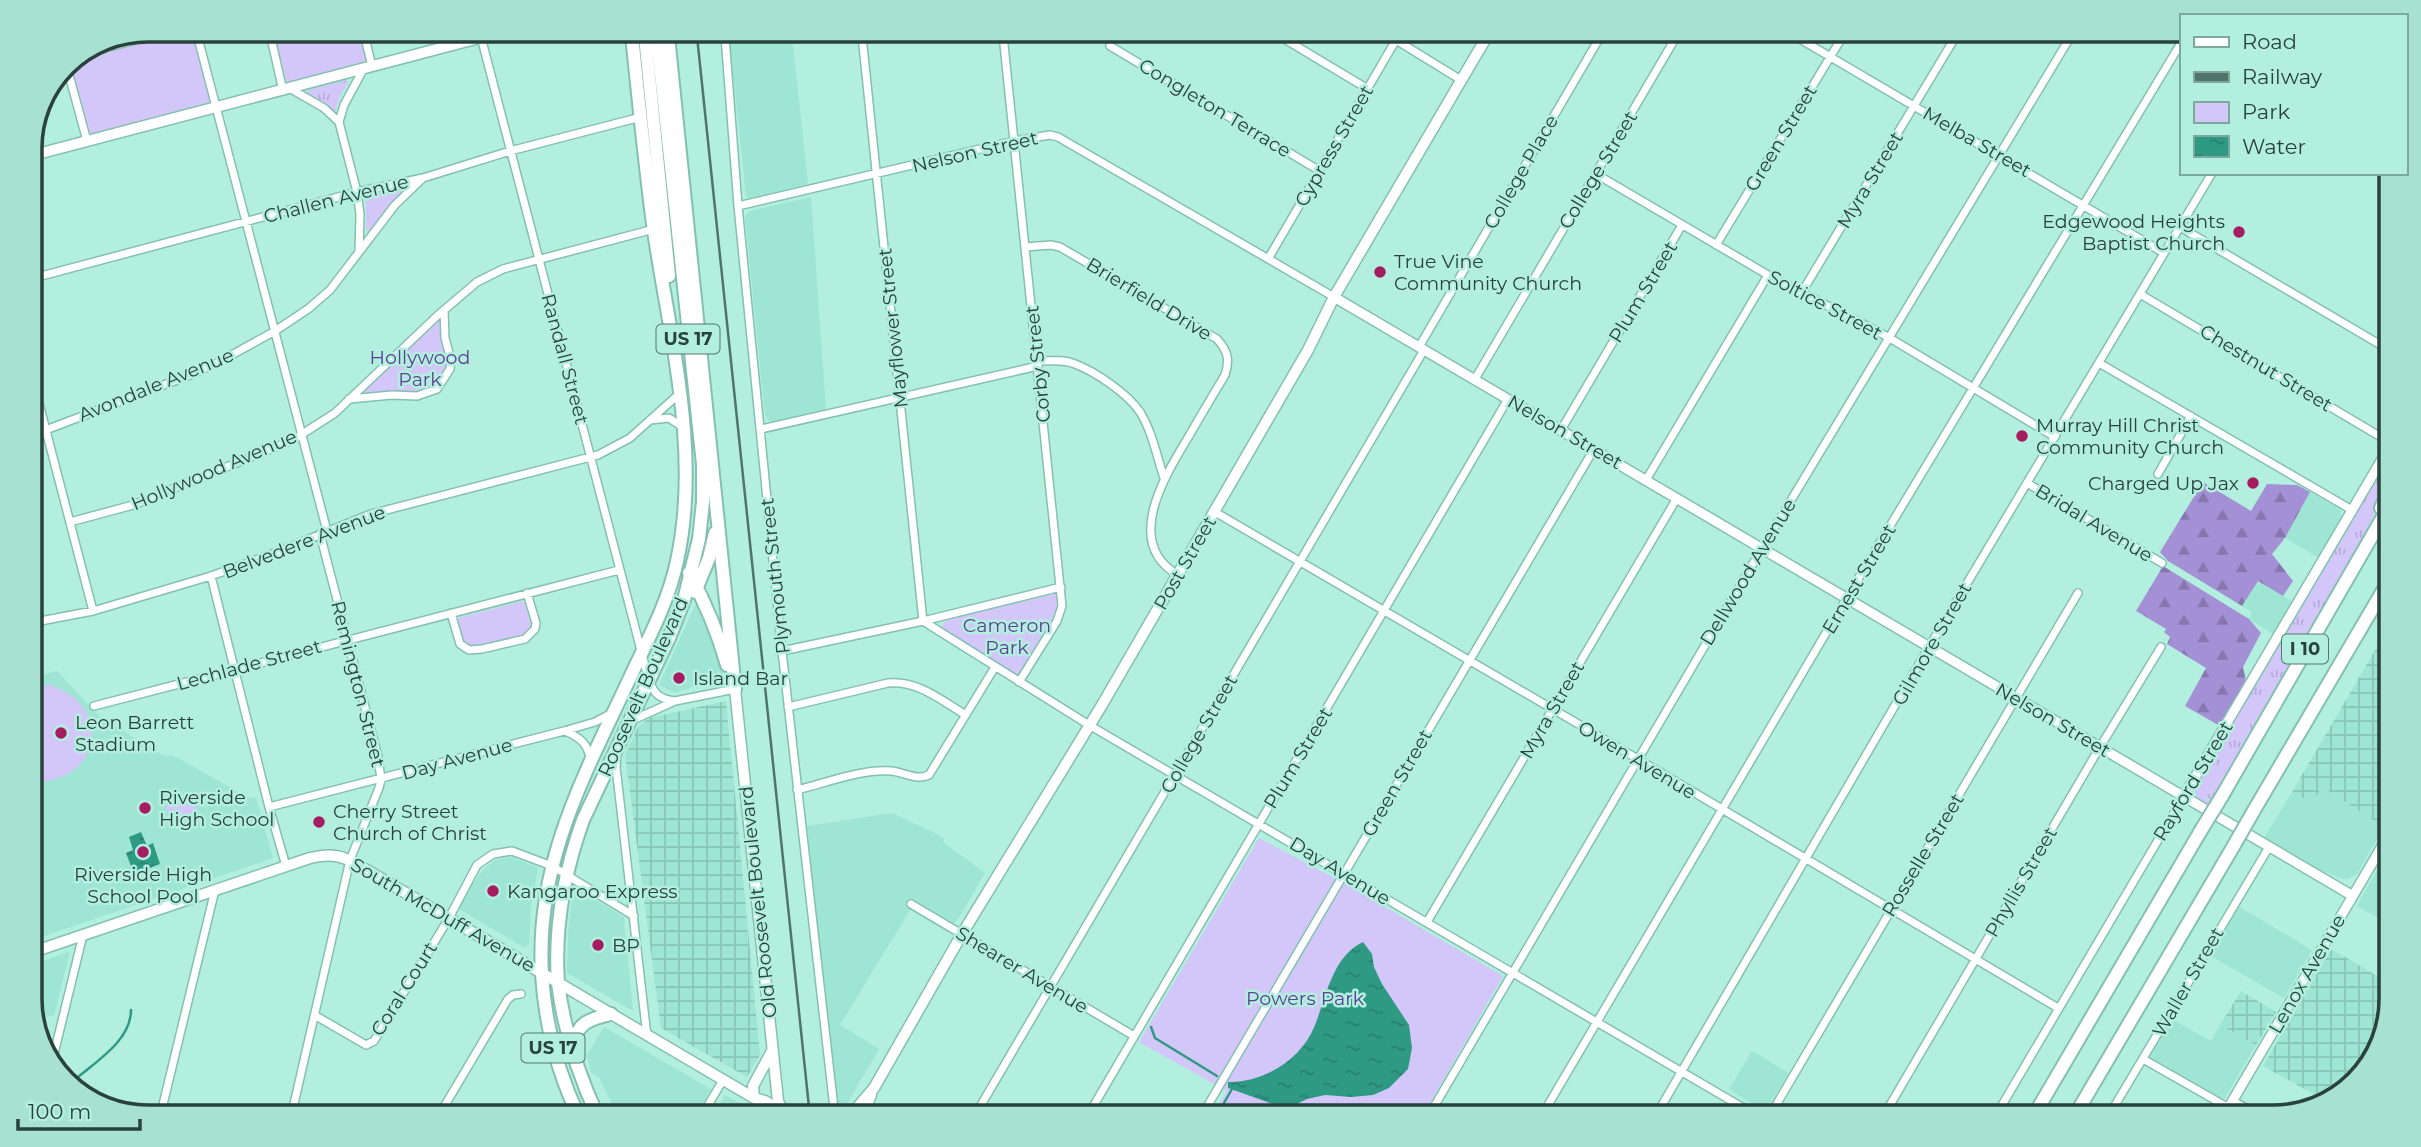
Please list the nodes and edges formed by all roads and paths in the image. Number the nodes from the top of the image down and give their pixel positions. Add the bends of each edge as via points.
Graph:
1 (199, 42) edge
2 (272, 42) edge
3 (365, 42) edge
4 (463, 42) edge
5 (483, 42) edge
6 (633, 42) edge
7 (646, 42) edge
8 (658, 42) edge
9 (669, 42) edge
10 (725, 42) edge
11 (863, 42) edge
12 (1004, 42) edge
13 (1289, 42) edge
14 (1395, 42) edge
15 (1405, 42) edge
16 (1484, 42) edge
17 (1598, 42) edge
18 (1673, 42) edge
19 (1805, 42) edge
20 (1840, 42) edge
21 (1952, 42) edge
22 (2067, 42) edge
23 (2180, 45) edge
24 (1110, 46) dead end
25 (1831, 57) junction
26 (368, 67) junction
27 (70, 78) edge
28 (1461, 80) junction
29 (1368, 89) junction
30 (287, 90) junction
31 (1914, 106) junction
32 (217, 108) junction
33 (641, 117) junction
34 (339, 122) junction
35 (86, 141) junction
36 (1014, 141) junction
37 (510, 151) junction
38 (42, 153) edge
39 (1999, 155) junction
40 (1320, 171) junction
41 (1595, 174) junction
42 (877, 175) junction
43 (2211, 175) edge
44 (423, 178) junction
45 (357, 192) junction
46 (2084, 204) junction
47 (738, 206) junction
48 (245, 222) junction
49 (1682, 225) junction
50 (2180, 227) junction
51 (654, 229) junction
52 (1716, 245) junction
53 (1025, 247) junction
54 (359, 252) junction
55 (2164, 253) junction
56 (1268, 259) junction
57 (539, 260) junction
58 (1768, 275) junction
59 (42, 276) edge
60 (1802, 292) junction
61 (2140, 294) junction
62 (1334, 298) junction
63 (444, 310) junction
64 (275, 331) junction
65 (1888, 337) junction
66 (2379, 344) edge
67 (1421, 349) junction
68 (1038, 363) junction
69 (2099, 363) junction
70 (676, 369) junction
71 (1475, 379) junction
72 (1973, 387) junction
73 (679, 394) junction
74 (900, 396) junction
75 (349, 399) junction
76 (1508, 399) junction
77 (42, 416) edge
78 (2191, 416) junction
79 (650, 420) junction
80 (683, 426) junction
81 (761, 429) junction
82 (1561, 430) junction
83 (46, 431) junction
84 (42, 432) edge
85 (301, 435) junction
86 (2054, 437) junction
87 (2379, 437) edge
88 (1594, 449) junction
89 (590, 457) junction
90 (2379, 464) edge
91 (2158, 474) dead end
92 (1164, 478) junction
93 (1646, 480) junction
94 (2027, 484) junction
95 (1676, 498) junction
96 (2352, 510) junction
97 (1215, 512) junction
98 (2379, 512) edge
99 (717, 516) junction
100 (70, 522) junction
101 (2379, 522) edge
102 (323, 532) junction
103 (682, 535) junction
104 (1762, 548) junction
105 (2361, 551) junction
106 (1299, 563) junction
107 (2162, 563) dead end
108 (619, 570) junction
109 (1178, 575) junction
110 (211, 576) junction
111 (694, 581) junction
112 (1061, 587) junction
113 (527, 593) junction
114 (2078, 593) dead end
115 (1847, 598) junction
116 (2379, 598) edge
117 (93, 611) junction
118 (1384, 611) junction
119 (451, 612) junction
120 (42, 620) edge
121 (923, 621) junction
122 (347, 639) junction
123 (1929, 647) junction
124 (2161, 647) dead end
125 (782, 651) junction
126 (642, 654) junction
127 (1469, 661) junction
128 (995, 667) junction
129 (234, 670) junction
130 (649, 681) junction
131 (1019, 682) junction
132 (735, 689) junction
133 (2016, 698) junction
134 (675, 701) junction
135 (93, 706) dead end
136 (788, 707) junction
137 (616, 709) junction
138 (1552, 710) junction
139 (966, 715) junction
140 (629, 721) junction
141 (1089, 725) junction
142 (564, 731) junction
143 (2100, 747) junction
144 (617, 748) junction
145 (1638, 760) junction
146 (590, 763) junction
147 (1175, 775) junction
148 (381, 780) junction
149 (797, 790) junction
150 (2184, 796) junction
151 (269, 807) junction
152 (1722, 810) junction
153 (1259, 823) junction
154 (2269, 847) junction
155 (2379, 852) edge
156 (1807, 858) junction
157 (350, 860) junction
158 (286, 866) junction
159 (552, 866) junction
160 (565, 873) junction
161 (1344, 873) junction
162 (215, 890) junction
163 (2353, 897) junction
164 (911, 904) dead end
165 (1891, 909) junction
166 (634, 916) junction
167 (449, 918) junction
168 (1427, 922) junction
169 (962, 934) junction
170 (83, 935) junction
171 (42, 949) edge
172 (1975, 960) junction
173 (1513, 972) junction
174 (542, 974) junction
175 (558, 983) junction
176 (1050, 987) junction
177 (521, 994) dead end
178 (2058, 1008) junction
179 (611, 1014) junction
180 (316, 1016) junction
181 (1597, 1022) junction
182 (647, 1035) junction
183 (1134, 1035) junction
184 (773, 1048) junction
185 (55, 1049) edge
186 (572, 1054) junction
187 (2143, 1059) junction
188 (1682, 1072) junction
189 (723, 1080) junction
190 (874, 1088) junction
191 (754, 1098) junction
192 (2231, 1104) joint
193 (163, 1105) edge
194 (296, 1105) edge
195 (445, 1105) edge
196 (574, 1105) edge
197 (593, 1105) edge
198 (708, 1105) edge
199 (761, 1105) edge
200 (771, 1105) edge
201 (781, 1105) edge
202 (832, 1105) edge
203 (859, 1105) edge
204 (867, 1105) edge
205 (981, 1105) edge
206 (1094, 1105) edge
207 (1208, 1105) edge
208 (1435, 1105) edge
209 (1548, 1105) edge
210 (1662, 1105) edge
211 (1738, 1105) edge
212 (1776, 1105) edge
213 (1890, 1105) edge
214 (2002, 1105) edge
215 (2040, 1105) edge
216 (2081, 1105) edge
217 (2115, 1105) edge

1 - 32 street, Remington Street
2 - 30 street
3 - 26 street
4 - 26 main road
5 - 37 street, Randall Street
6 - 33 highway
7 - 70 highway, US 17
8 - 111 highway, Roosevelt Boulevard / US 17 via 703,464
9 - 99 highway
10 - 47 street, Plymouth Street
11 - 42 street, Mayflower Street
12 - 36 street, Corby Street
13 - 29 street
14 - 29 street, Cypress Street
15 - 28 street
16 - 28 main road, Post Street
17 - 67 street, College Place
18 - 41 street, College Street
19 - 25 street, Melba Street
20 - 25 street, Green Street
21 - 31 street, Myra Street
22 - 39 street, Dellwood Avenue
23 - 46 street, Ernest Street
24 - 40 street, Congleton Terrace
25 - 31 street, Melba Street
25 - 52 street, Green Street
26 - 30 main road
26 - 34 street via 344,105
27 - 35 street
28 - 62 main road, Post Street
29 - 40 street, Cypress Street
30 - 32 main road
30 - 34 street via 324,108
31 - 39 street, Melba Street
31 - 60 street, Myra Street
32 - 35 main road
32 - 48 street, Remington Street
33 - 37 street, Challen Avenue
33 - 51 highway
34 - 45 street
35 - 38 main road
36 - 42 street, Nelson Street
36 - 53 street, Corby Street
36 - 56 street, Nelson Street via 1058,137
37 - 44 street, Challen Avenue
37 - 57 street, Randall Street
39 - 46 street, Melba Street
39 - 65 street, Dellwood Avenue
40 - 56 street, Cypress Street
41 - 49 street, Soltice Street
41 - 71 street, College Street
42 - 47 street, Nelson Street
42 - 74 street, Mayflower Street
43 - 50 street, Gilmore Street
44 - 45 street, Challen Avenue
44 - 54 street, Avondale Avenue via 395,205
45 - 48 street, Challen Avenue
45 - 54 street
46 - 55 street, Melba Street
46 - 72 street, Ernest Street
47 - 81 street, Plymouth Street
48 - 59 street, Challen Avenue
48 - 64 street, Remington Street
49 - 52 street, Soltice Street
49 - 82 street, Plum Street
50 - 55 street, Gilmore Street
50 - 66 street
51 - 57 street, Hollywood Avenue
51 - 70 highway
52 - 58 street, Soltice Street
53 - 68 street, Corby Street
53 - 92 street, Brierfield Drive via 1060,247 1224,346 1228,355 1225,375
54 - 64 street, Avondale Avenue via 330,290
55 - 61 street, Gilmore Street
56 - 62 street, Nelson Street
57 - 63 street, Hollywood Avenue via 492,274
57 - 89 street, Randall Street
58 - 60 street, Soltice Street
58 - 93 street
60 - 65 street, Soltice Street
61 - 69 street, Gilmore Street
61 - 87 street, Chestnut Street
62 - 67 street, Nelson Street
62 - 97 main road, Post Street
63 - 75 street, Hollywood Avenue
63 - 75 street via 451,360 437,389 417,396
64 - 83 street, Avondale Avenue via 200,370
64 - 85 street, Remington Street
65 - 72 street, Soltice Street
65 - 104 street, Dellwood Avenue
67 - 71 street, Nelson Street
67 - 106 street, College Street
68 - 74 street
68 - 92 street via 1076,364 1130,400 1146,425
68 - 112 street, Corby Street
69 - 78 street
69 - 86 street, Gilmore Street
70 - 73 highway, Roosevelt Boulevard / US 17
71 - 76 street, Nelson Street
72 - 86 street, Soltice Street
72 - 115 street, Ernest Street
73 - 79 street, Belvedere Avenue
73 - 80 highway, Roosevelt Boulevard / US 17
74 - 81 street
74 - 121 street, Mayflower Street
75 - 85 street, Hollywood Avenue
76 - 82 street, Nelson Street
76 - 118 street, Plum Street
77 - 83 street
78 - 91 street
78 - 96 street
79 - 80 street via 669,418
79 - 89 street, Belvedere Avenue via 630,438
80 - 103 highway, Roosevelt Boulevard / US 17 via 686,494
81 - 125 street, Plymouth Street
82 - 88 street, Nelson Street
83 - 84 street, Avondale Avenue
83 - 100 street
85 - 100 street, Hollywood Avenue via 133,505
85 - 102 street, Remington Street
86 - 94 street, Gilmore Street
88 - 93 street, Nelson Street
88 - 127 street, Green Street
89 - 102 street, Belvedere Avenue via 371,514
89 - 108 street, Randall Street
90 - 96 street, Rayford Street
92 - 109 street, Brierfield Drive via 1152,516 1153,542 1163,564
93 - 95 street, Nelson Street
94 - 107 street, Bridal Avenue
94 - 123 street, Gilmore Street
95 - 104 street, Nelson Street
95 - 138 street, Myra Street
96 - 150 street, Rayford Street
97 - 106 street, Owen Avenue
97 - 109 main road, Post Street
98 - 105 highway
99 - 111 highway via 713,542
99 - 132 highway
100 - 117 street
101 - 105 highway, I 10
102 - 110 street, Belvedere Avenue
102 - 122 street, Remington Street
103 - 111 highway via 687,569
103 - 126 highway, Roosevelt Boulevard / US 17 via 671,586
104 - 115 street, Nelson Street
104 - 145 street, Dellwood Avenue
105 - 215 highway, I 10, bridge
106 - 118 street, Owen Avenue
106 - 147 street, College Street
108 - 113 street, Lechlade Street
108 - 126 street, Randall Street
109 - 141 main road, Post Street
110 - 117 street, Belvedere Avenue
110 - 129 street
111 - 130 highway, Roosevelt Boulevard / US 17
111 - 132 highway
112 - 121 street
112 - 131 street, Corby Street via 1057,621
113 - 119 street, Lechlade Street
113 - 119 street via 536,623 526,639 469,650 460,644
114 - 133 street, Rosselle Street
115 - 123 street, Nelson Street
115 - 152 street, Ernest Street
116 - 216 highway, I 10, bridge
117 - 120 street, Belvedere Avenue
118 - 127 street, Owen Avenue
118 - 153 street, Plum Street
119 - 122 street, Lechlade Street
121 - 125 street
121 - 128 street, Day Avenue
122 - 129 street, Lechlade Street
122 - 148 street, Remington Street
123 - 133 street, Nelson Street
123 - 156 street, Gilmore Street
124 - 143 street, Phyllis Street
125 - 136 street, Plymouth Street
126 - 130 street, Randall Street
126 - 137 highway, Roosevelt Boulevard / US 17
127 - 138 street, Owen Avenue
127 - 161 street, Green Street
128 - 131 street, Day Avenue
128 - 139 street
129 - 135 street, Lechlade Street
129 - 151 street
130 - 134 street via 654,693
130 - 140 highway, Roosevelt Boulevard / US 17
131 - 141 street, Day Avenue
132 - 134 street
132 - 184 main road, Old Roosevelt Boulevard
133 - 143 street, Nelson Street
133 - 165 street, Rosselle Street
134 - 140 street
136 - 139 street via 902,682
136 - 149 street, Plymouth Street
137 - 142 street, Day Avenue via 606,718
137 - 146 highway, Roosevelt Boulevard / US 17
138 - 145 street, Owen Avenue
138 - 168 street, Myra Street
139 - 149 street via 924,777 872,772
140 - 144 highway, Roosevelt Boulevard / US 17
141 - 147 street, Day Avenue
141 - 169 main road, Post Street
142 - 146 street via 584,743
142 - 148 street, Day Avenue
143 - 150 street, Nelson Street
143 - 172 street, Phyllis Street
144 - 160 highway, Roosevelt Boulevard / US 17 via 583,820
144 - 166 street
145 - 152 street, Owen Avenue
145 - 173 street, Dellwood Avenue
146 - 159 highway, Roosevelt Boulevard / US 17 via 565,819
147 - 153 street, Day Avenue
147 - 176 street, College Street
148 - 151 street, Day Avenue
148 - 157 street, Remington Street
149 - 202 street, Plymouth Street
150 - 154 street, Nelson Street
150 - 178 street, Rayford Street
151 - 158 street
152 - 156 street, Owen Avenue
152 - 181 street, Ernest Street
153 - 161 street, Day Avenue
153 - 183 street, Plum Street
154 - 163 street, Nelson Street
154 - 187 street, Waller Street
155 - 163 street, Lenox Avenue
156 - 165 street, Owen Avenue
156 - 188 street, Gilmore Street
157 - 158 main road, South McDuff Avenue via 331,854
157 - 167 main road, South McDuff Avenue
157 - 180 street, Remington Street
158 - 162 main road, South McDuff Avenue
159 - 160 street
159 - 167 street via 512,851 492,854 477,865
159 - 174 highway, Roosevelt Boulevard / US 17 via 542,918
160 - 166 street
160 - 175 highway, Roosevelt Boulevard / US 17 via 558,924
161 - 168 street, Day Avenue
161 - 207 street, Green Street
162 - 170 main road, South McDuff Avenue
162 - 193 street
163 - 192 street, Lenox Avenue
164 - 169 street, Shearer Avenue
165 - 172 street, Owen Avenue
165 - 212 street, Rosselle Street
166 - 182 street
167 - 174 main road, South McDuff Avenue
167 - 180 street, Coral Court via 374,1041 366,1045
168 - 173 street, Day Avenue
169 - 176 street, Shearer Avenue
169 - 190 main road, Post Street
170 - 171 main road, South McDuff Avenue
170 - 185 street
172 - 178 street, Owen Avenue
172 - 213 street, Phyllis Street
173 - 181 street, Day Avenue
173 - 208 street, Dellwood Avenue
174 - 175 main road, South McDuff Avenue
174 - 196 highway, Roosevelt Boulevard / US 17 via 552,1045
175 - 179 main road, South McDuff Avenue
175 - 186 highway, Roosevelt Boulevard / US 17
176 - 183 street, Shearer Avenue
176 - 205 street, College Street
177 - 195 street via 508,999
178 - 214 street, Rayford Street
179 - 182 main road, South McDuff Avenue
179 - 186 highway via 580,1027
180 - 194 street, Remington Street
181 - 188 street, Day Avenue
181 - 209 street, Ernest Street
182 - 189 main road, South McDuff Avenue
183 - 206 street, Plum Street
184 - 191 main road via 753,1086
184 - 201 main road, Old Roosevelt Boulevard
186 - 197 highway, Roosevelt Boulevard / US 17
187 - 192 street
187 - 217 street, Waller Street
188 - 210 street, Gilmore Street
188 - 211 street, Day Avenue
189 - 191 main road, South McDuff Avenue
189 - 198 street
190 - 203 main road, Post Street
190 - 204 main road, Post Street
191 - 199 main road
191 - 200 main road, South McDuff Avenue

